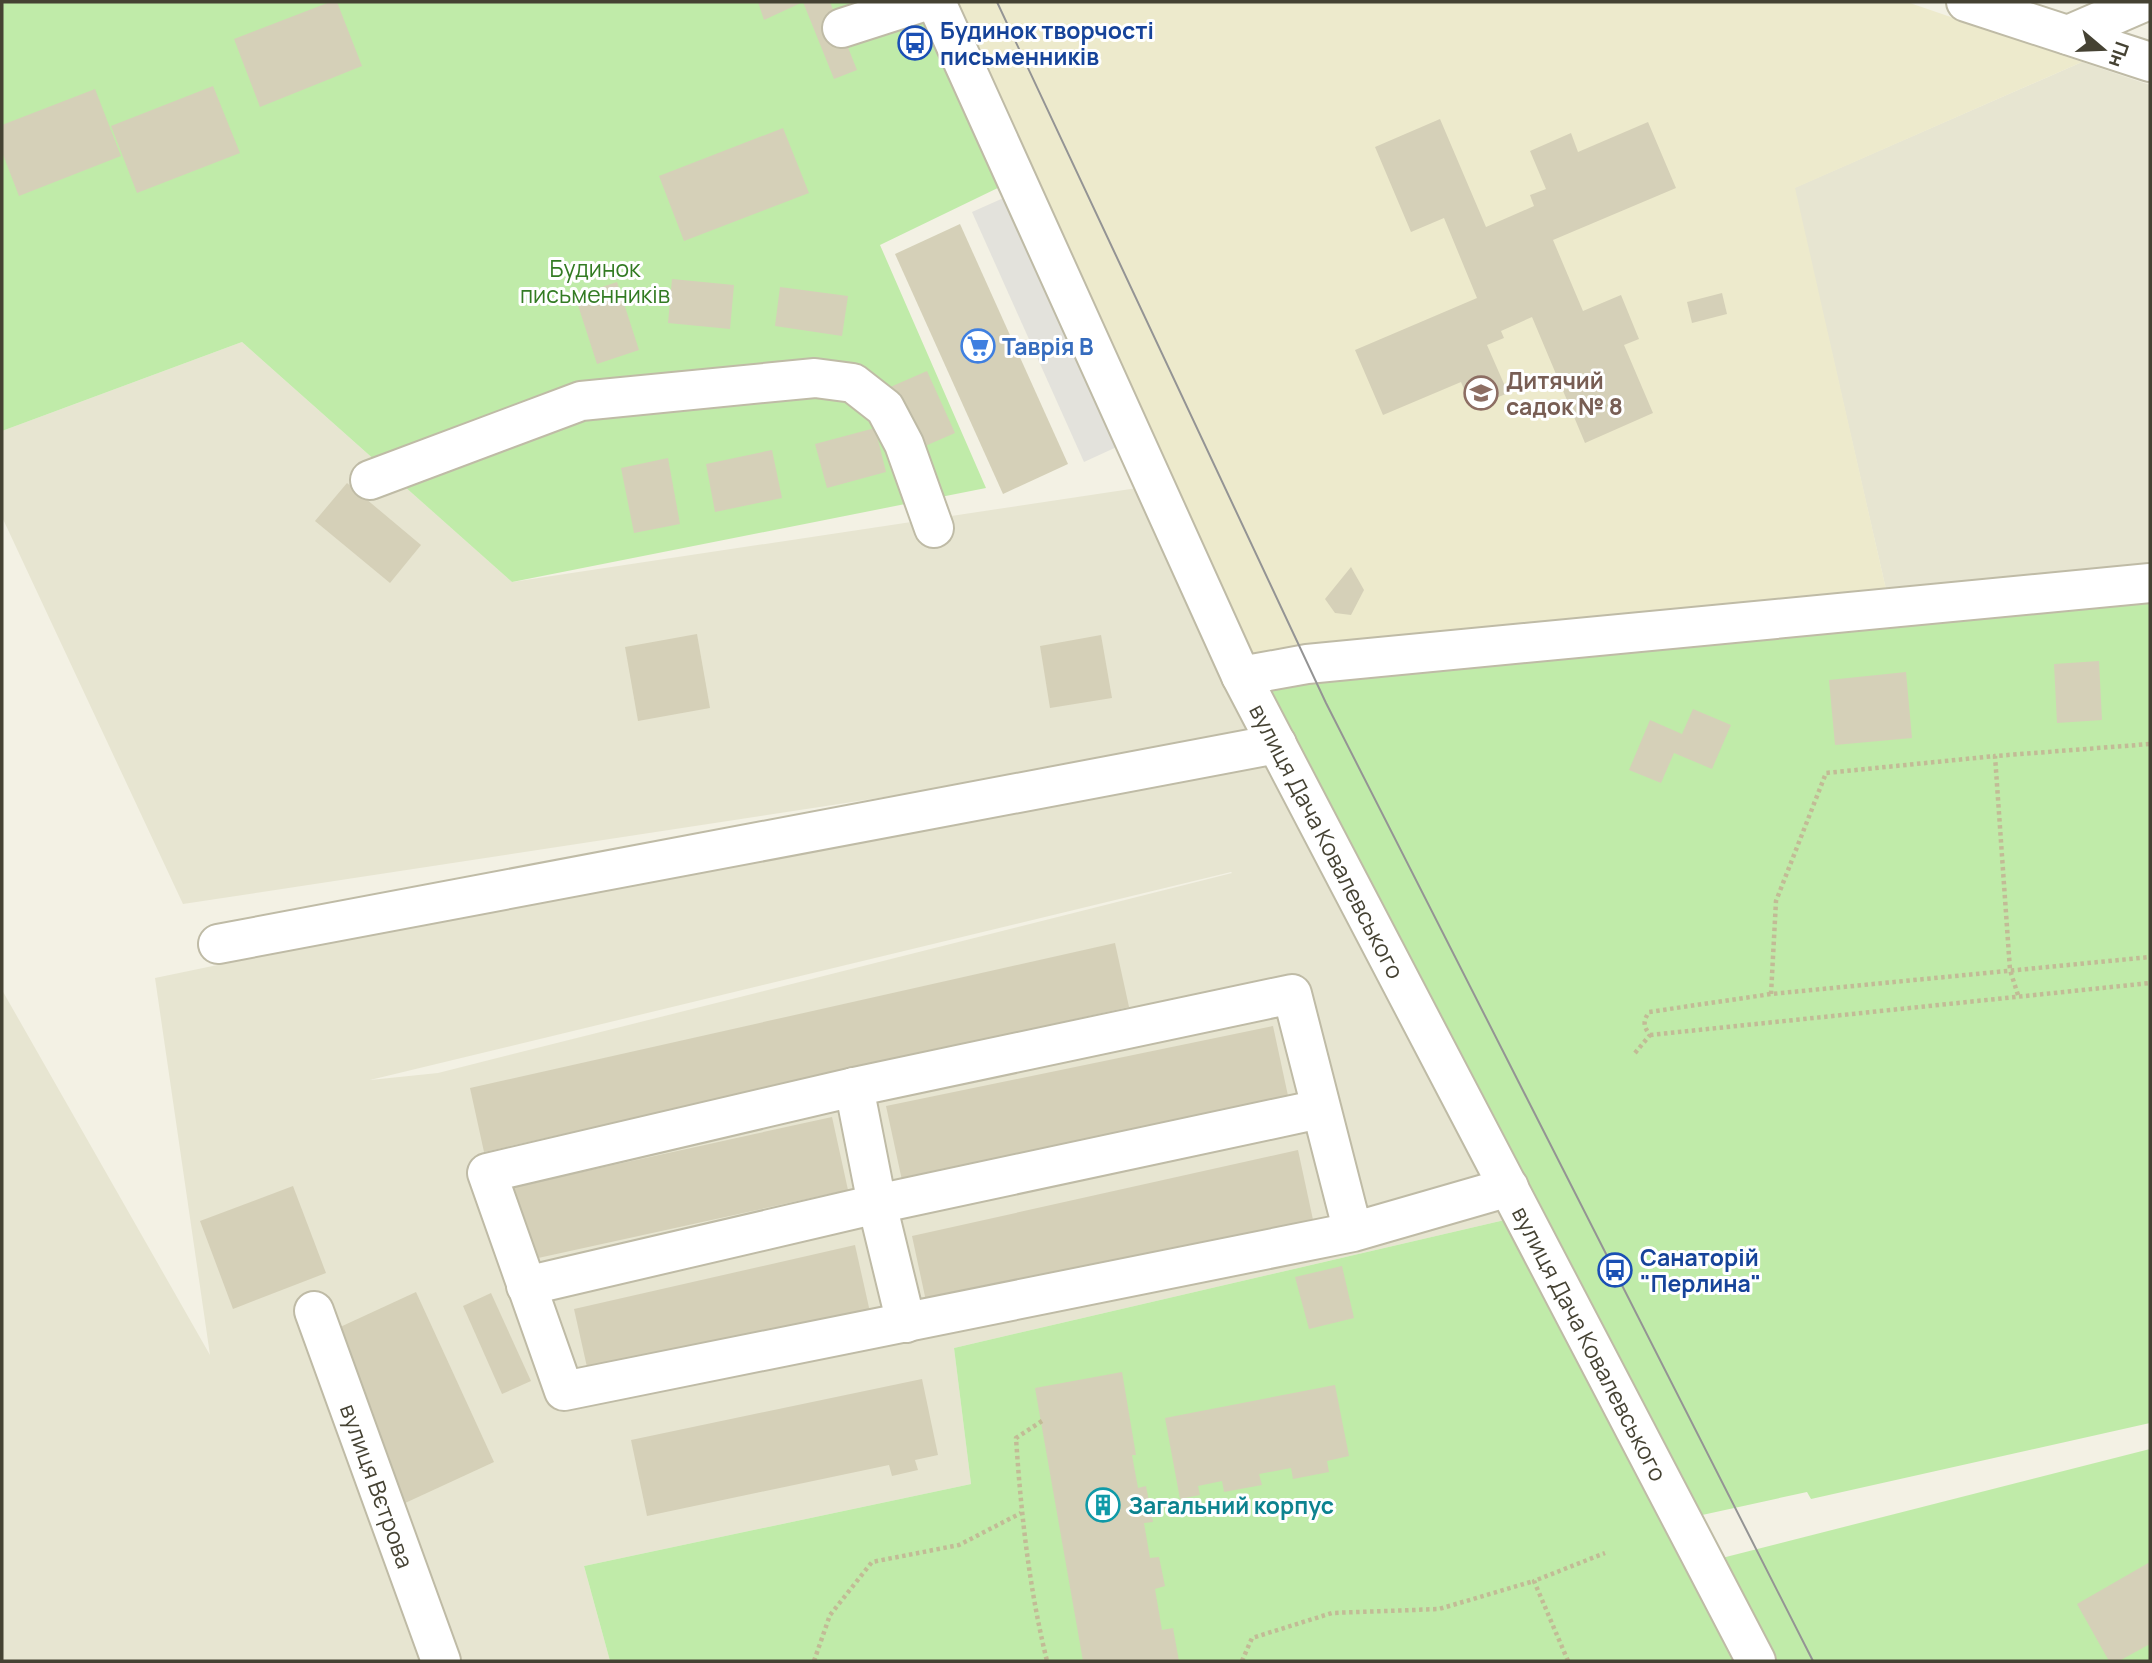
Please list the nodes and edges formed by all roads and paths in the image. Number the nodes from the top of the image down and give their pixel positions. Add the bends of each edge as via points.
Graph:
1 (923, 2) edge
2 (936, 2) edge
3 (1966, 2) edge
4 (2144, 2) edge
5 (842, 28) dead end
6 (2068, 35) junction
7 (2150, 62) edge
8 (370, 480) dead end
9 (934, 528) dead end
10 (2150, 583) edge
11 (1241, 676) junction
12 (1277, 744) junction
13 (2150, 744) edge
14 (1995, 757) junction
15 (218, 944) dead end
16 (2150, 957) edge
17 (2010, 970) junction
18 (2150, 984) edge
19 (1771, 994) junction
20 (2018, 995) junction
21 (1650, 1035) junction
22 (1635, 1053) dead end
23 (855, 1087) junction
24 (1320, 1109) junction
25 (1508, 1187) junction
26 (877, 1204) junction
27 (1353, 1232) junction
28 (526, 1286) junction
29 (314, 1311) dead end
30 (906, 1323) junction
31 (1042, 1421) dead end
32 (1021, 1513) junction
33 (1605, 1553) dead end
34 (1534, 1581) junction
35 (441, 1661) edge
36 (814, 1661) edge
37 (1047, 1661) edge
38 (1242, 1661) edge
39 (1568, 1661) edge
40 (1756, 1661) edge

1 - 5 street
2 - 11 street, вулиця Дача Ковалевського
3 - 6 street
4 - 6 street
6 - 7 street
8 - 9 street via 581,401 815,377 853,383 885,408 904,444
10 - 11 street via 1307,664
11 - 12 street, вулиця Дача Ковалевського
12 - 15 street
12 - 25 street, вулиця Дача Ковалевського
13 - 14 path
14 - 17 path
14 - 19 path via 1826,773 1776,901
16 - 17 path
17 - 19 path
17 - 20 path
18 - 20 path
19 - 21 path via 1649,1012 1644,1019
20 - 21 path
21 - 22 path
23 - 24 street via 1292,995
23 - 26 street
23 - 28 street via 487,1173
24 - 26 street
24 - 27 street
25 - 27 street
25 - 40 street, вулиця Дача Ковалевського
26 - 28 street
26 - 30 street
27 - 30 street
28 - 30 street via 564,1391
29 - 35 street, вулиця Вєтрова
31 - 32 path via 1016,1438
32 - 36 path via 959,1545 872,1562 830,1615
32 - 37 path
33 - 34 path
34 - 38 path via 1439,1609 1332,1613 1252,1638
34 - 39 path

